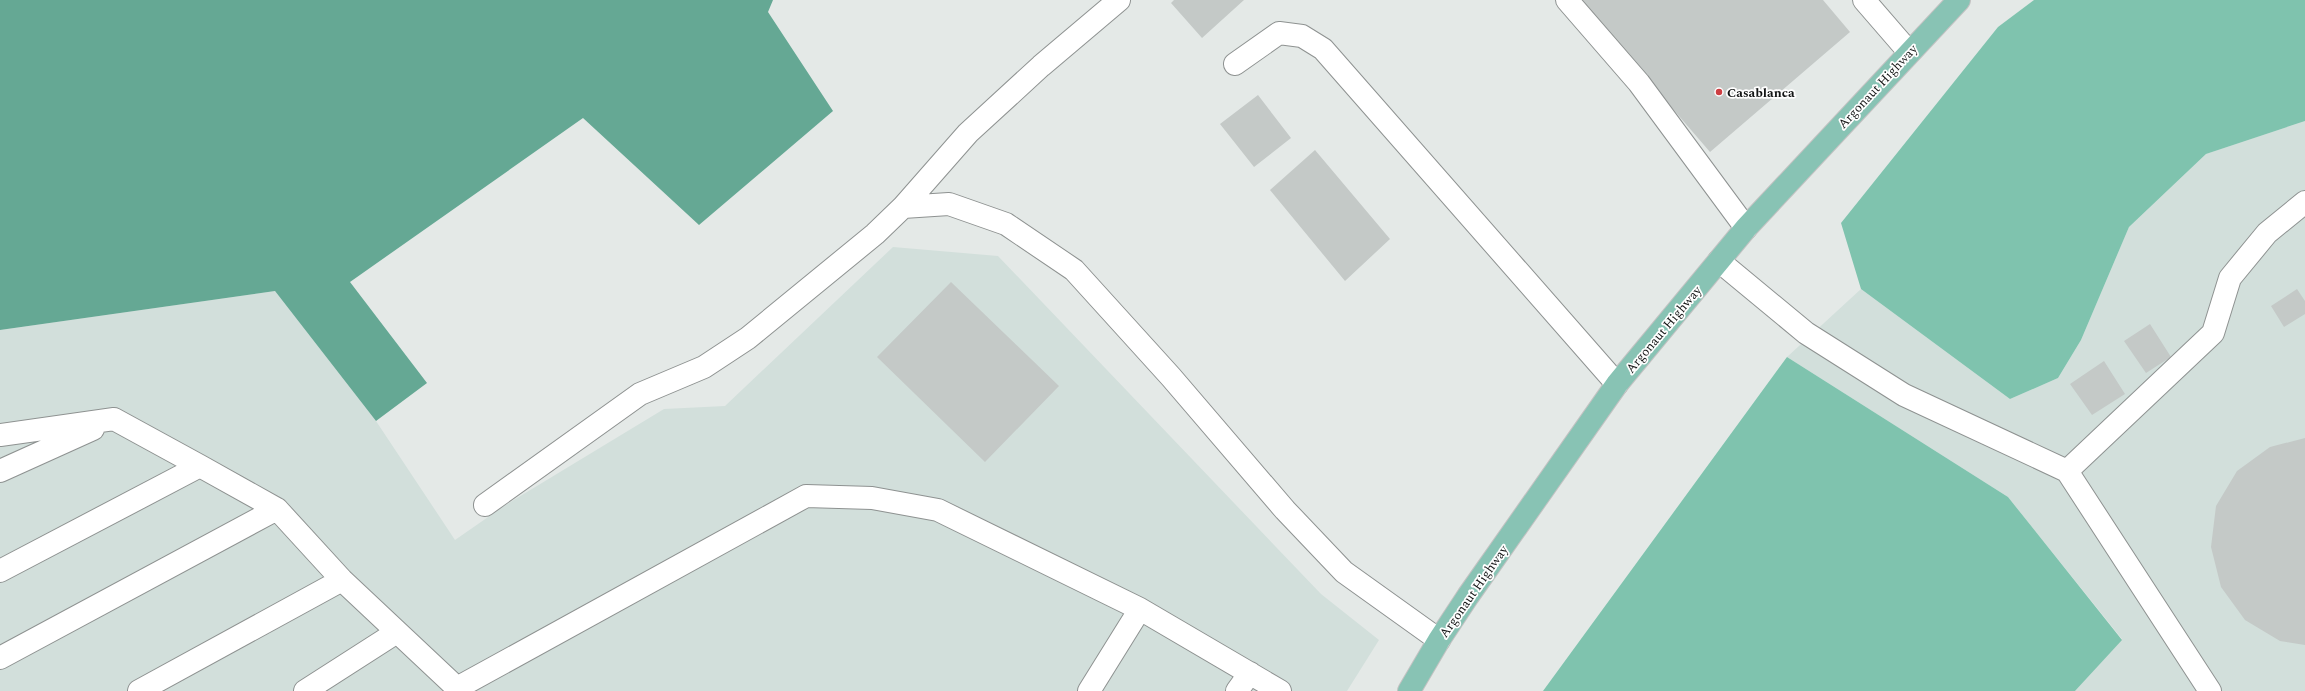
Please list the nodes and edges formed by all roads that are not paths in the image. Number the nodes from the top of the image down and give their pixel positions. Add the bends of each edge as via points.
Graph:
1 (1119, 0) edge
2 (1567, 0) edge
3 (1864, 0) edge
4 (1959, 0) edge
5 (1909, 52) junction
6 (1235, 64) dead end
7 (2305, 202) edge
8 (903, 207) junction
9 (1746, 228) junction
10 (1719, 261) junction
11 (1617, 384) junction
12 (114, 419) junction
13 (0, 435) edge
14 (200, 466) junction
15 (0, 471) edge
16 (2067, 471) junction
17 (485, 505) dead end
18 (277, 509) junction
19 (0, 571) edge
20 (342, 580) junction
21 (1140, 609) junction
22 (397, 632) junction
23 (1439, 640) junction
24 (0, 658) edge
25 (1250, 673) junction
26 (457, 689) edge
27 (139, 691) edge
28 (305, 691) edge
29 (1089, 691) edge
30 (1237, 691) edge
31 (1280, 691) edge
32 (1409, 691) edge
33 (2210, 691) edge

1 - 8 street via 1041,66 968,133
2 - 9 street via 1639,83
3 - 5 street
4 - 5 main road, Argonaut Highway
5 - 9 main road, Argonaut Highway
6 - 11 street via 1279,33 1302,36 1323,49
7 - 16 street via 2267,233 2230,278 2213,334
8 - 17 street via 875,234 748,338 704,367 640,394
8 - 23 street via 949,204 1006,224 1074,270 1171,377 1285,510 1344,572
9 - 10 main road, Argonaut Highway
10 - 11 main road, Argonaut Highway
10 - 16 street via 1806,333 1904,395
11 - 23 main road, Argonaut Highway
12 - 13 street
12 - 14 street
12 - 15 street
14 - 18 street
14 - 19 street
16 - 33 street
18 - 20 street
18 - 24 street
20 - 22 street
20 - 27 street
21 - 25 street
21 - 26 street via 938,510 872,498 806,496
21 - 29 street
22 - 26 street
22 - 28 street
23 - 32 main road, Argonaut Highway
25 - 30 street
25 - 31 street

